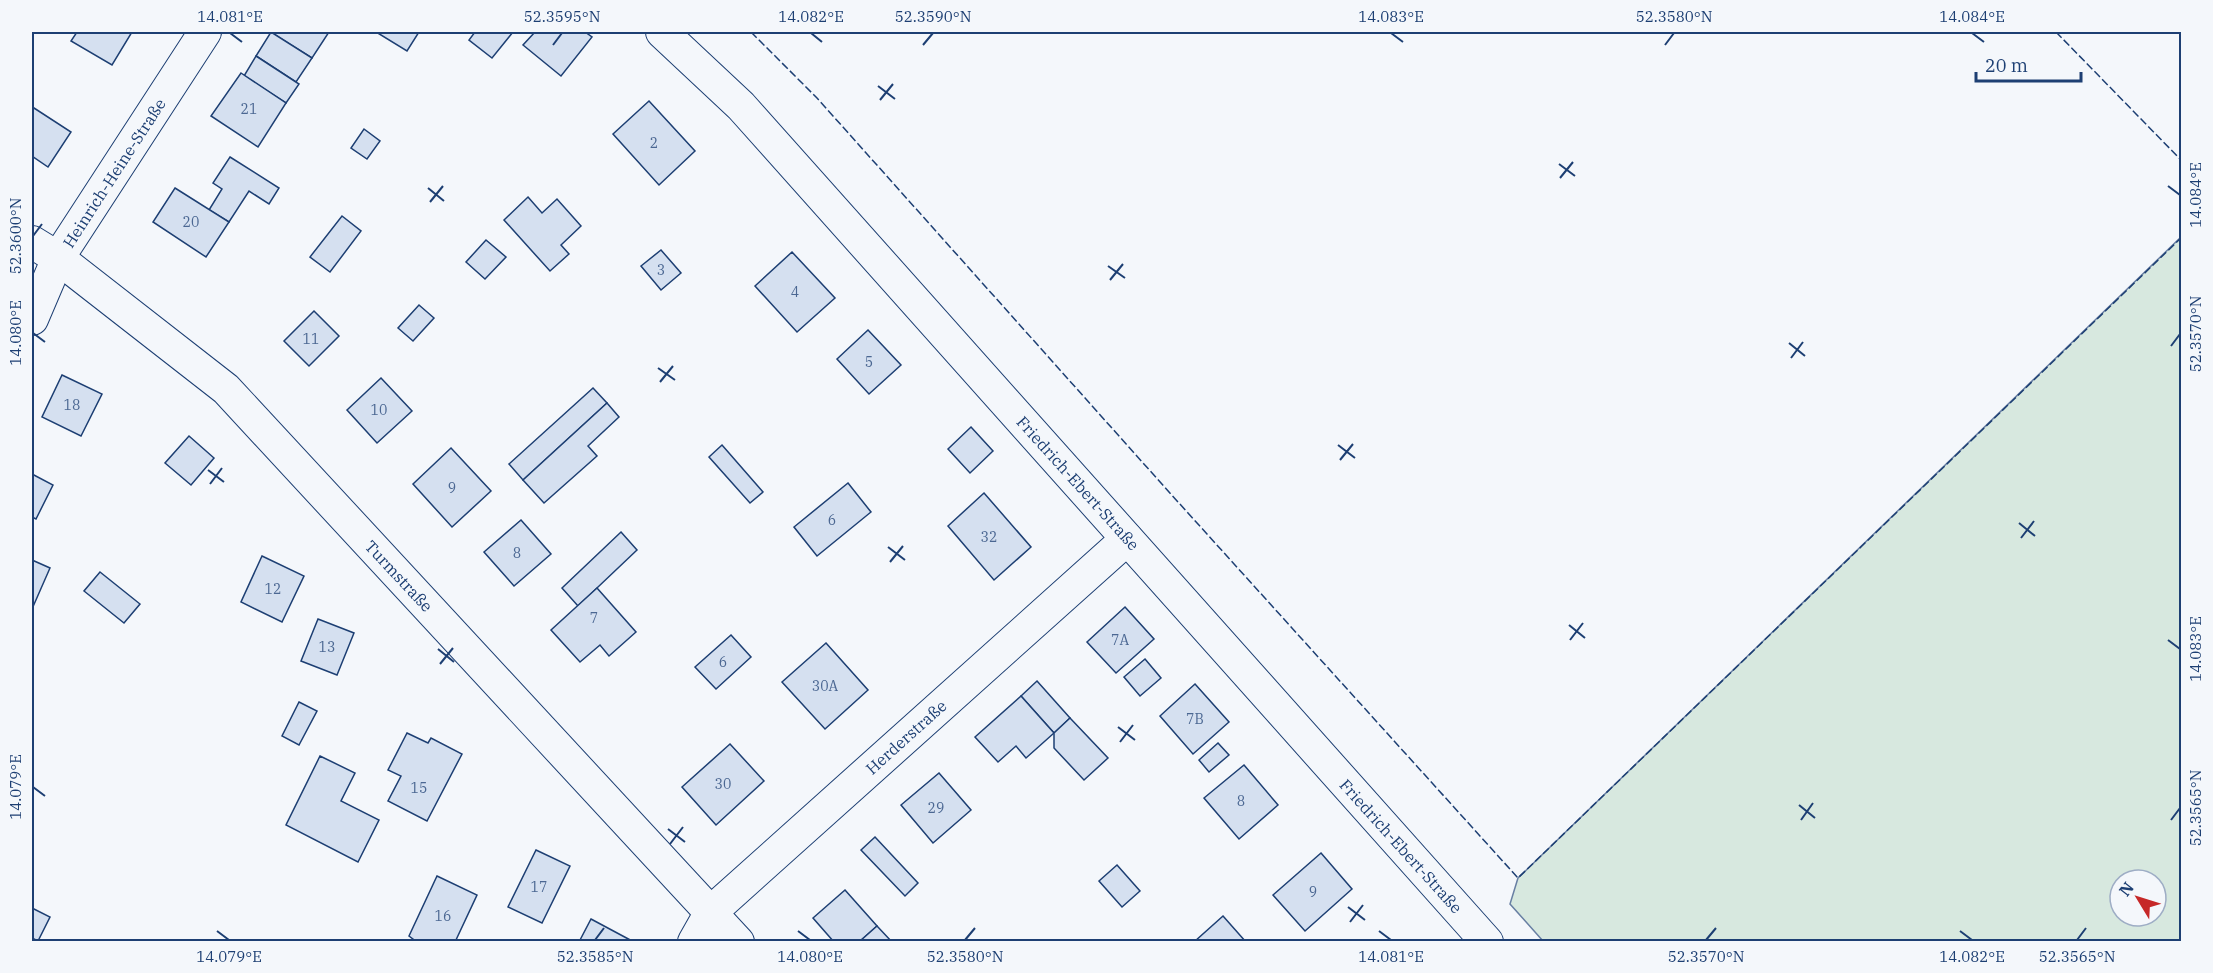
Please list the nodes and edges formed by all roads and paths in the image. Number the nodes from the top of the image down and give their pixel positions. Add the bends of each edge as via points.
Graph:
1 (205, 32) edge
2 (662, 32) edge
3 (32, 242) edge
4 (58, 258) junction
5 (32, 319) edge
6 (1127, 539) junction
7 (711, 912) junction
8 (694, 942) edge
9 (738, 942) edge
10 (1487, 942) edge

1 - 4 street, Heinrich-Heine-Straße
2 - 6 street, Friedrich-Ebert-Straße via 741,106
3 - 4 street, Turmstraße
4 - 5 street, Heinrich-Heine-Straße
4 - 7 street, Turmstraße via 226,389
6 - 7 street, Herderstraße
6 - 10 street, Friedrich-Ebert-Straße
7 - 8 street, Herderstraße
7 - 9 street, Turmstraße

